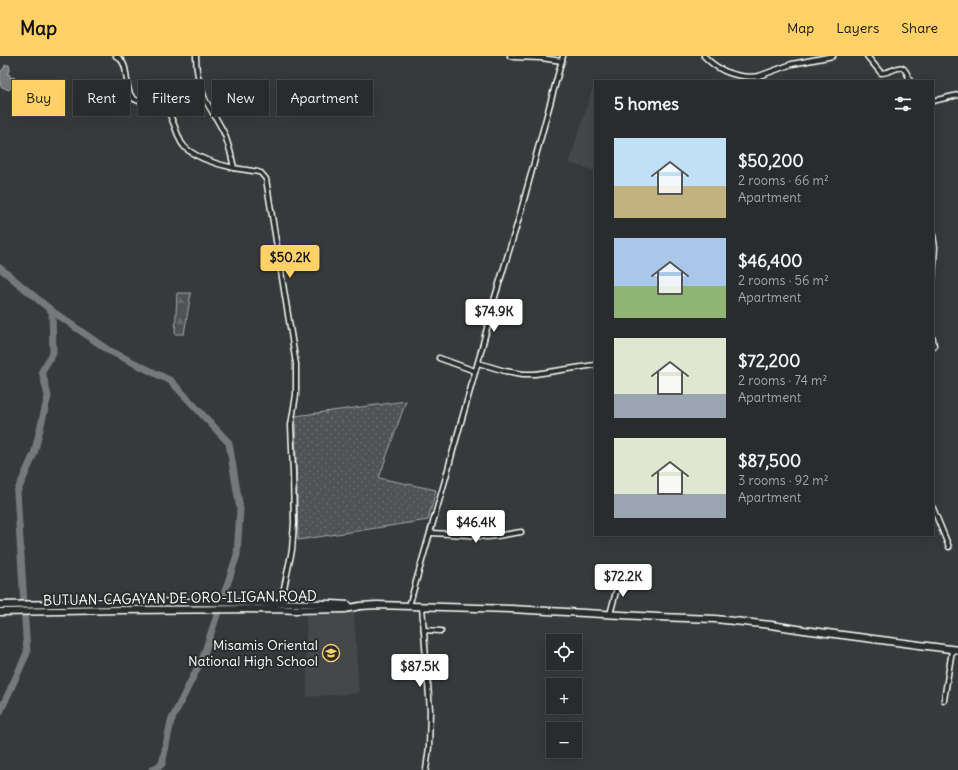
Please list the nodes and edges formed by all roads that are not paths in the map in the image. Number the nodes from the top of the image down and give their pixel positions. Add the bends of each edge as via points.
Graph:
1 (116, 56) edge
2 (196, 56) edge
3 (510, 56) edge
4 (563, 56) edge
5 (704, 56) edge
6 (832, 56) edge
7 (867, 56) edge
8 (562, 61) junction
9 (910, 80) edge
10 (958, 94) edge
11 (934, 101) edge
12 (234, 168) junction
13 (934, 241) edge
14 (934, 262) edge
15 (439, 358) dead end
16 (478, 363) junction
17 (594, 365) edge
18 (475, 371) junction
19 (934, 510) edge
20 (521, 532) dead end
21 (430, 533) junction
22 (949, 547) dead end
23 (634, 580) dead end
24 (0, 605) edge
25 (279, 605) junction
26 (409, 606) junction
27 (422, 607) junction
28 (0, 612) edge
29 (610, 614) junction
30 (424, 630) junction
31 (441, 631) dead end
32 (955, 650) edge
33 (944, 700) dead end
34 (426, 770) edge

1 - 12 street via 124,64 132,97 164,105 185,148 195,155
2 - 12 street via 201,89 225,136
3 - 8 street
4 - 8 street
5 - 6 street via 719,68 734,74 755,76 792,64
7 - 9 street via 882,73 899,67 905,68
8 - 16 street
10 - 11 street
12 - 25 street via 261,173 266,179 296,364 296,395 291,425 294,523 292,550
13 - 14 street
15 - 18 street
16 - 17 street via 523,374
16 - 18 street
18 - 21 street
19 - 22 street
20 - 21 street via 487,537
21 - 26 street
23 - 29 street via 617,590
24 - 25 highway, BUTUAN-CAGAYAN DE ORO-ILIGAN ROAD via 185,602
25 - 26 highway, BUTUAN-CAGAYAN DE ORO-ILIGAN ROAD via 295,610 345,609 377,605
25 - 28 highway, BUTUAN-CAGAYAN DE ORO-ILIGAN ROAD via 184,610
26 - 27 highway, BUTUAN-CAGAYAN DE ORO-ILIGAN ROAD
27 - 29 highway, BUTUAN-CAGAYAN DE ORO-ILIGAN ROAD
27 - 30 street
29 - 32 highway, BUTUAN-CAGAYAN DE ORO-ILIGAN ROAD via 715,619
30 - 31 street
30 - 34 street via 430,710
32 - 33 street

